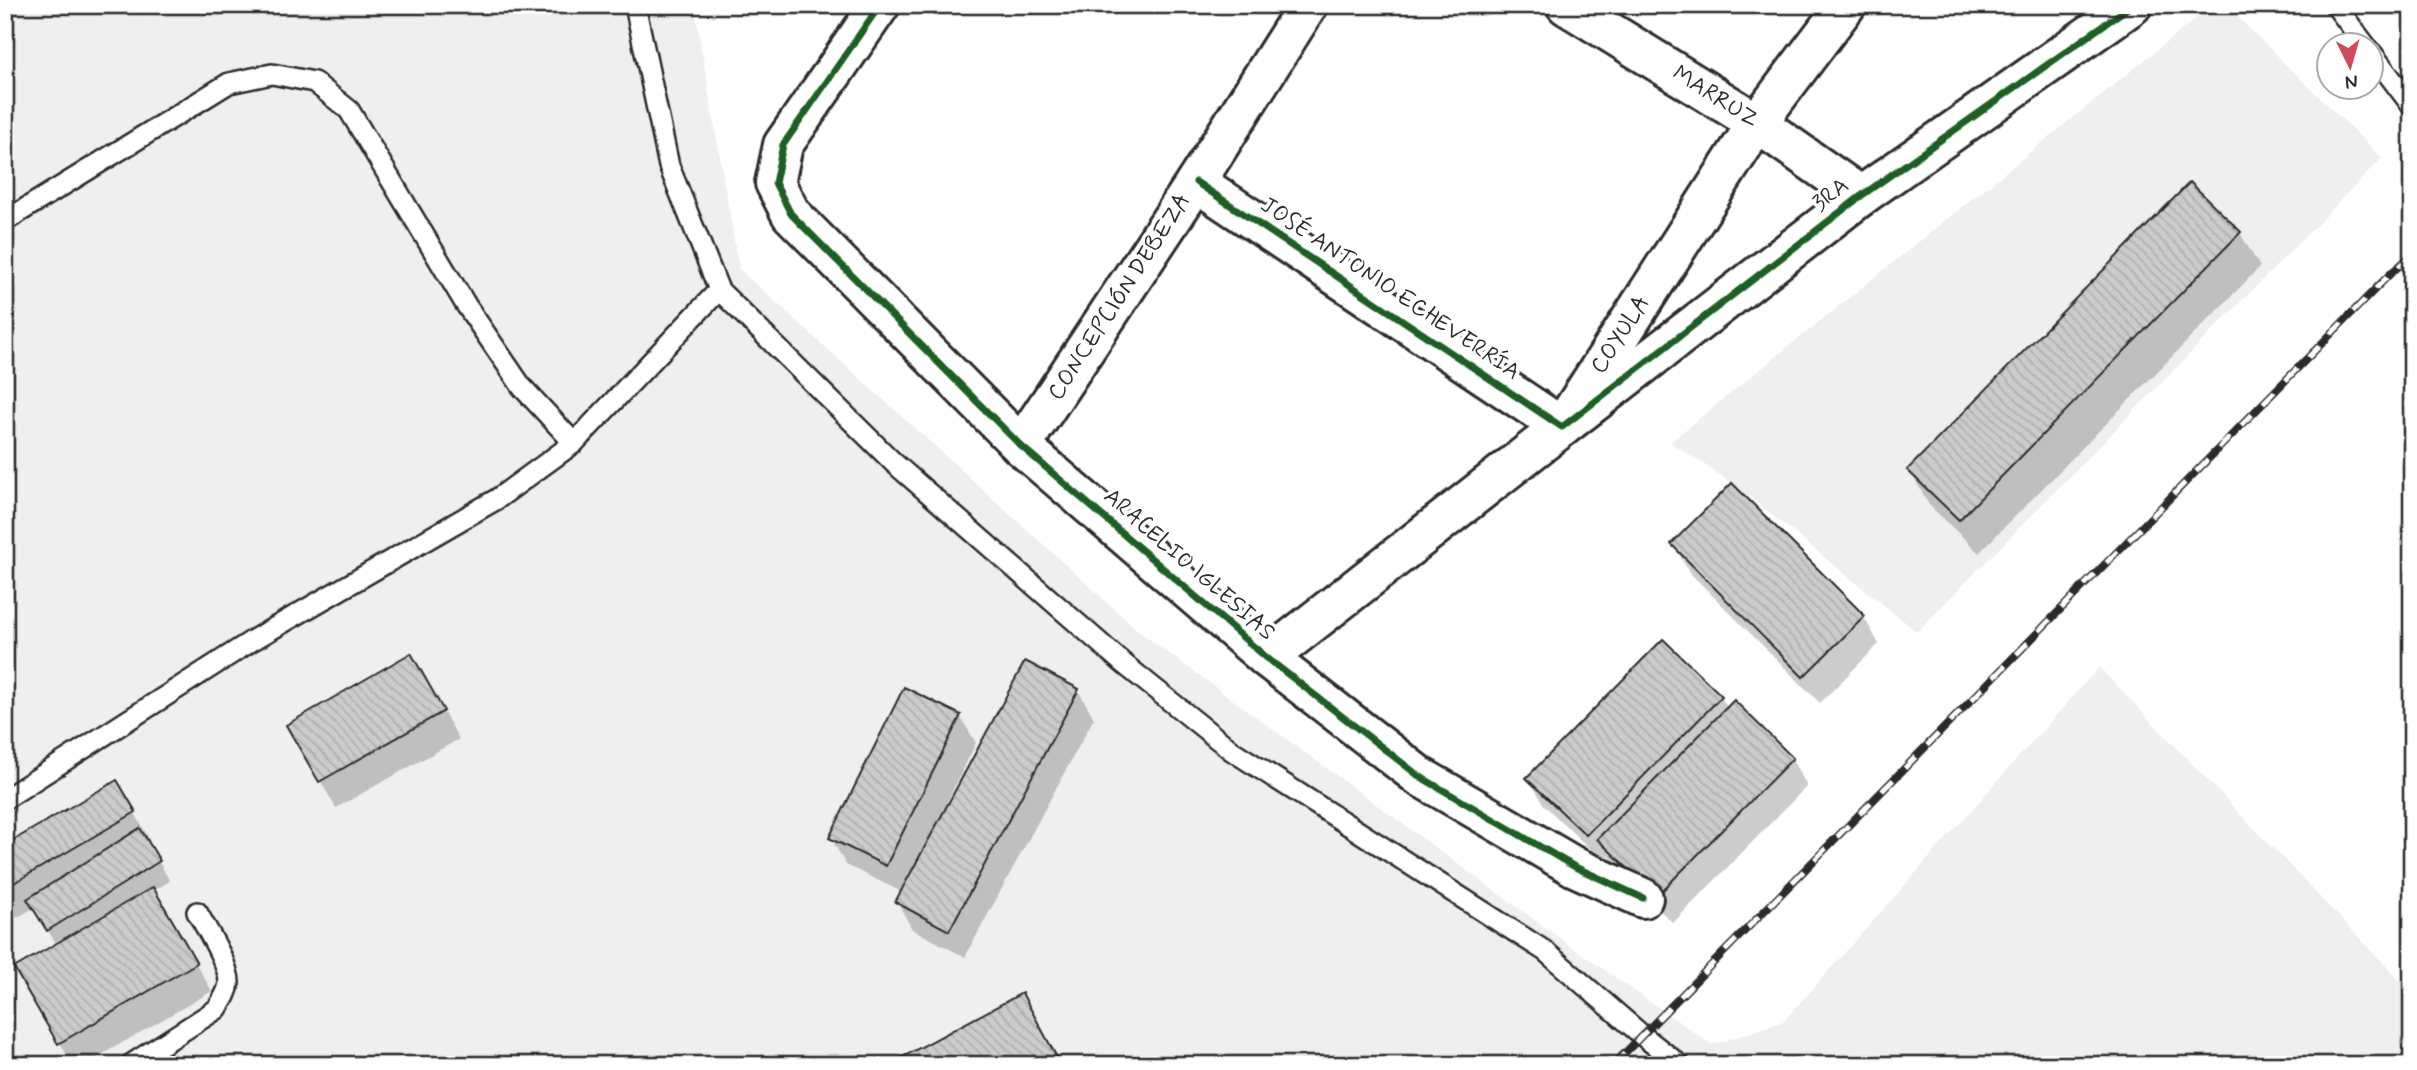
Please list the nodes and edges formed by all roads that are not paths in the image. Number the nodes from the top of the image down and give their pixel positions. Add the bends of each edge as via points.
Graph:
1 (635, 5) edge
2 (880, 5) edge
3 (1308, 5) edge
4 (1566, 5) edge
5 (1846, 5) edge
6 (2132, 5) edge
7 (2335, 5) edge
8 (2355, 32) edge
9 (2386, 72) edge
10 (2412, 106) edge
11 (1757, 123) junction
12 (1196, 183) junction
13 (1861, 196) junction
14 (5, 221) edge
15 (719, 290) junction
16 (1562, 427) junction
17 (575, 443) junction
18 (1021, 446) junction
19 (1267, 657) junction
20 (5, 799) edge
21 (1643, 898) dead end
22 (197, 912) dead end
23 (130, 1065) edge
24 (1680, 1065) edge

1 - 15 lane via 669,166
2 - 18 street, ARACELIO IGLESIAS via 783,145 775,183 791,214
3 - 12 street, CONCEPCIÓN DEBEZA
4 - 11 street, MARRUZ
5 - 11 street, COYULA
6 - 13 street, 3RA
7 - 8 lane
9 - 10 lane
11 - 13 street, MARRUZ
11 - 16 street, COYULA
12 - 16 street, JOSÉ ANTONIO ECHEVERRÍA
12 - 18 street, CONCEPCIÓN DEBEZA
13 - 16 street, 3RA
14 - 17 lane via 229,83 272,74 314,82 348,110 466,305 522,387
15 - 17 lane
15 - 24 lane via 894,463 1124,664 1231,750 1545,951
16 - 19 street, COYULA
17 - 20 lane via 497,499 253,640
18 - 19 street, ARACELIO IGLESIAS
19 - 21 street, ARACELIO IGLESIAS via 1419,776 1575,867
22 - 23 lane via 226,972 229,982 224,997 217,1009

